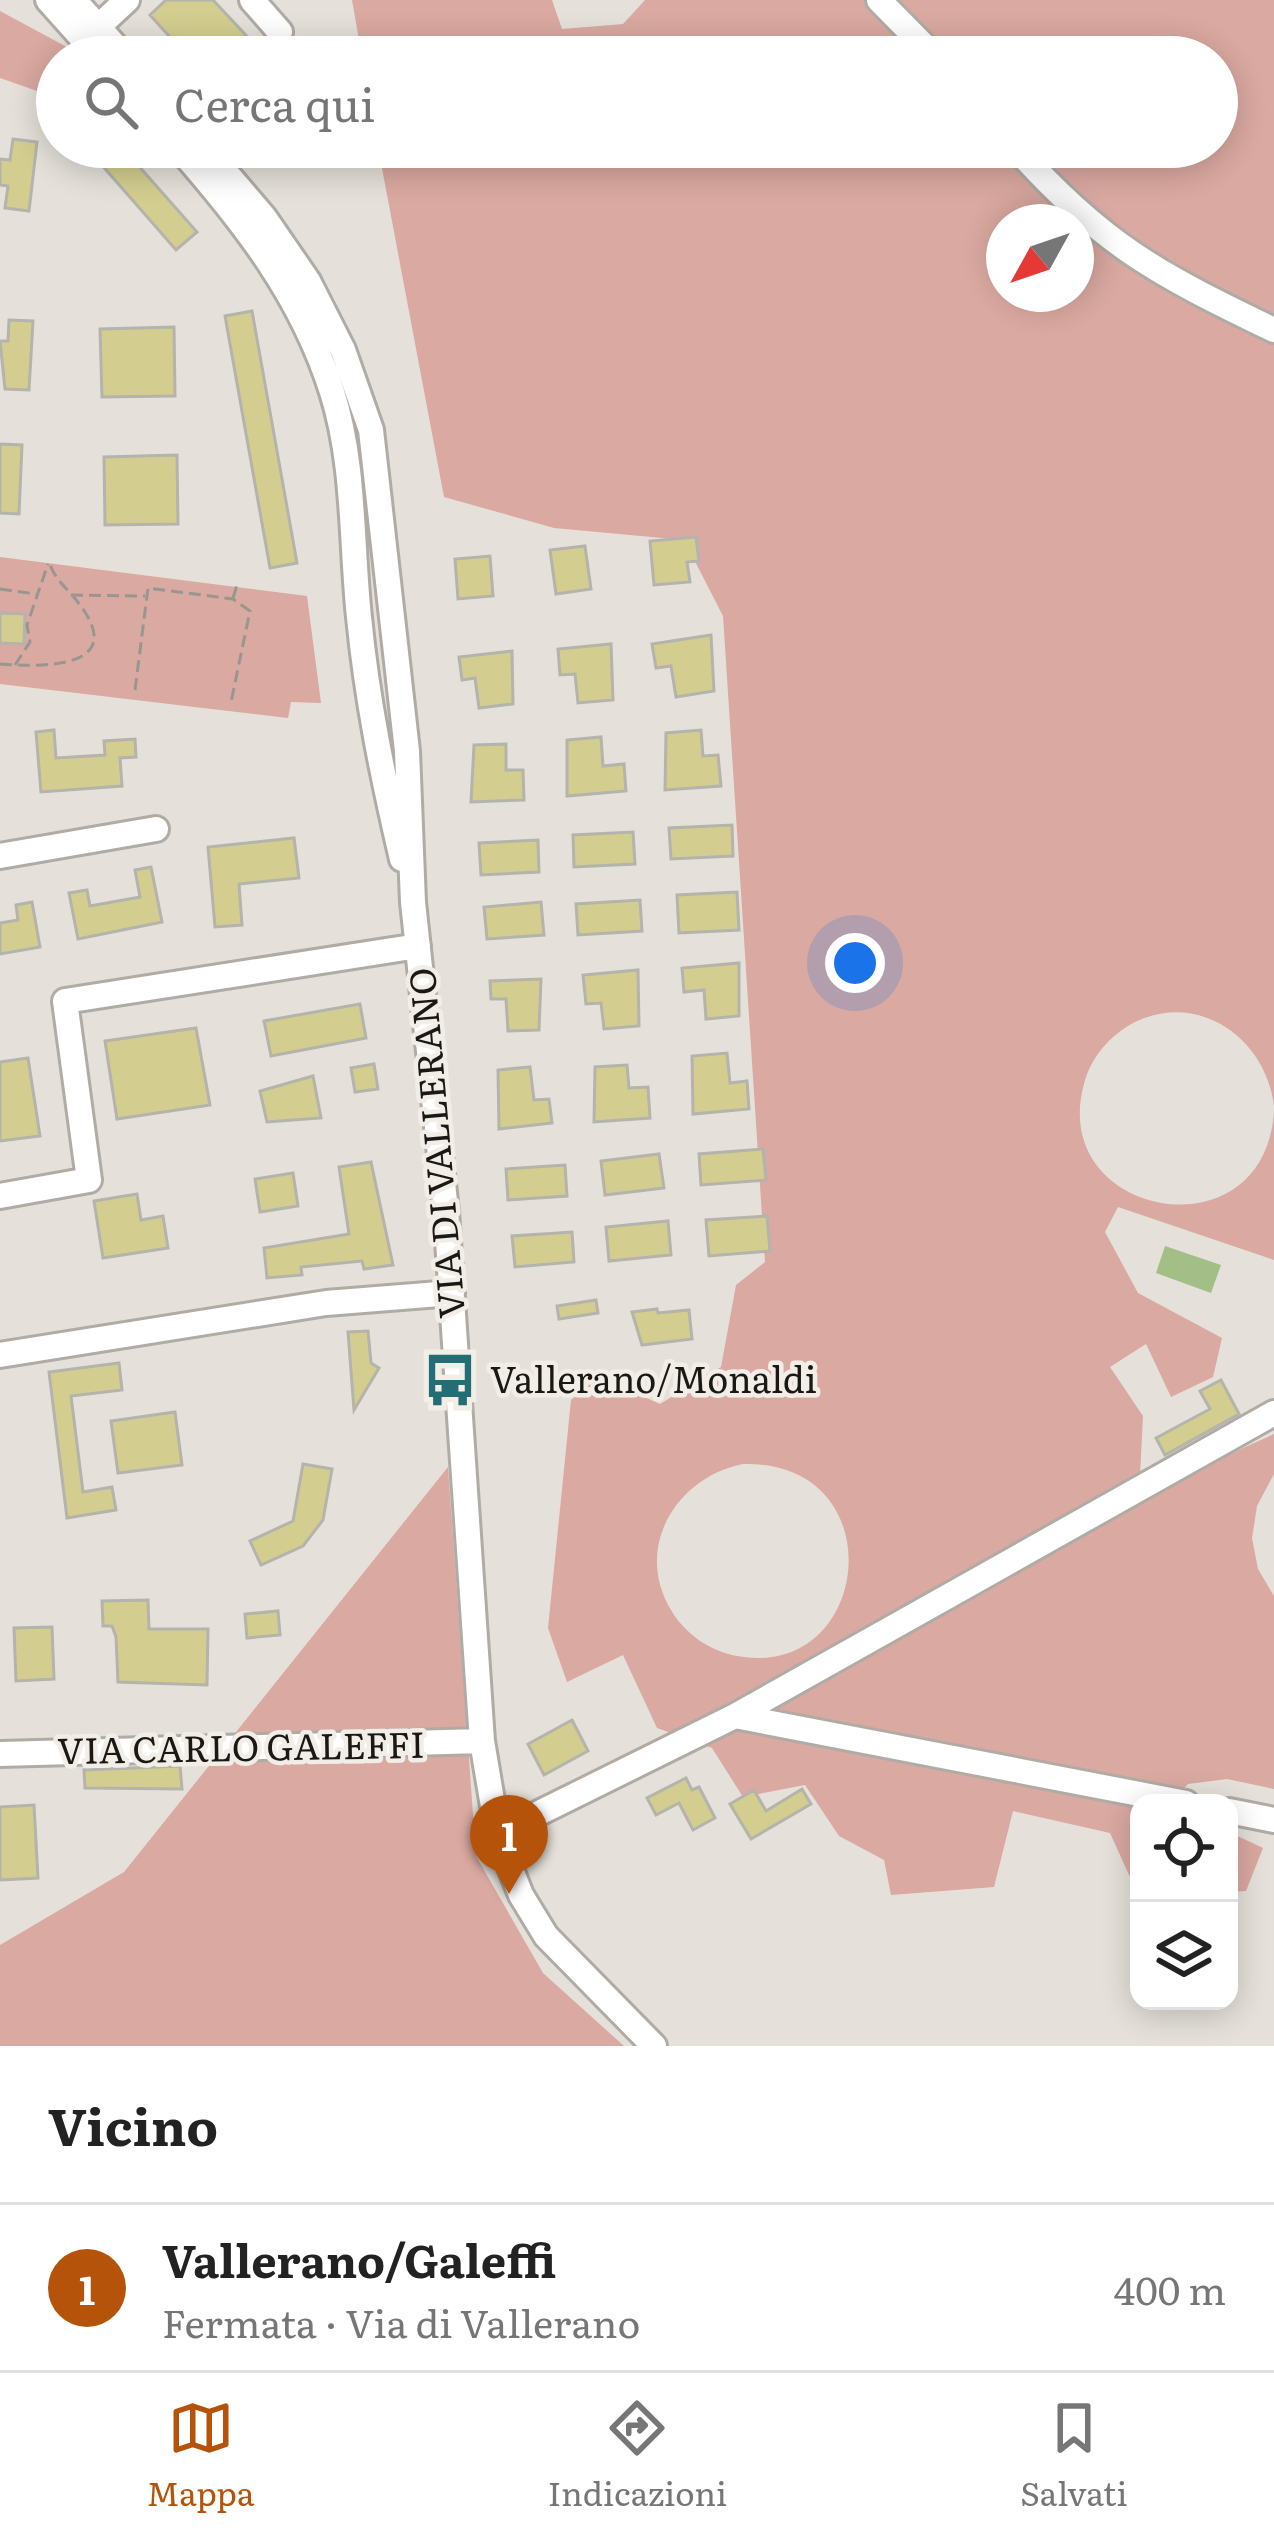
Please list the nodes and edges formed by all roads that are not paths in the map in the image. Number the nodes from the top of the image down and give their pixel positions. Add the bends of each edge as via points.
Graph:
1 (48, 0) edge
2 (74, 0) edge
3 (127, 0) edge
4 (252, 0) edge
5 (879, 0) edge
6 (98, 27) junction
7 (280, 32) dead end
8 (80, 36) edge
9 (106, 36) edge
10 (914, 36) edge
11 (195, 168) edge
12 (222, 168) edge
13 (1036, 168) edge
14 (1274, 330) edge
15 (156, 829) dead end
16 (0, 856) edge
17 (413, 902) junction
18 (418, 946) junction
19 (0, 1196) edge
20 (452, 1293) junction
21 (0, 1355) edge
22 (1274, 1413) edge
23 (735, 1716) junction
24 (482, 1742) junction
25 (0, 1754) edge
26 (1139, 1794) edge
27 (539, 1813) dead end
28 (1238, 1813) edge
29 (1274, 1820) edge
30 (654, 2046) edge

1 - 8 street
2 - 6 street
3 - 6 street
4 - 7 street
5 - 10 street
6 - 9 street
11 - 17 street, VIA DI VALLERANO via 274,267 332,390 377,753
12 - 17 street, VIA DI VALLERANO via 308,280 369,421 407,751
13 - 14 street via 1133,258
15 - 16 street
17 - 18 street, VIA DI VALLERANO
18 - 19 street via 64,1000 89,1180
18 - 20 street, VIA DI VALLERANO
20 - 21 street via 326,1304
20 - 24 street, VIA DI VALLERANO
22 - 23 street
23 - 26 street
23 - 27 street
24 - 25 street, VIA CARLO GALEFFI
24 - 30 street, VIA DI VALLERANO via 498,1836 525,1904 565,1958
28 - 29 street

